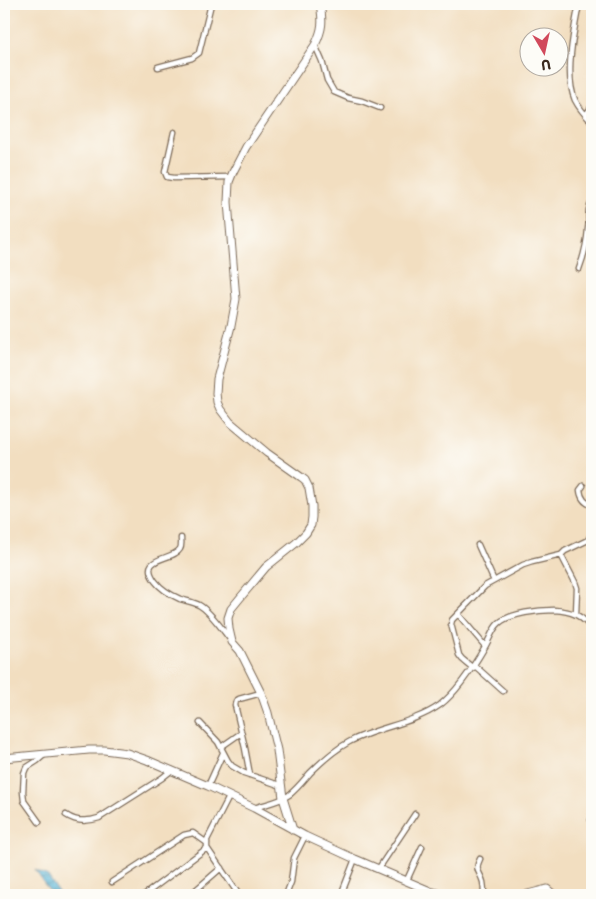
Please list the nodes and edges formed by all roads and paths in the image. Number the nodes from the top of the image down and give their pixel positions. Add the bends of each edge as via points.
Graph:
1 (211, 4) edge
2 (320, 4) edge
3 (579, 4) edge
4 (316, 45) junction
5 (158, 67) dead end
6 (592, 106) edge
7 (380, 108) dead end
8 (586, 115) junction
9 (592, 122) edge
10 (174, 132) dead end
11 (231, 177) junction
12 (592, 202) edge
13 (578, 269) dead end
14 (583, 486) dead end
15 (592, 506) edge
16 (592, 534) edge
17 (181, 538) dead end
18 (478, 545) dead end
19 (561, 556) junction
20 (494, 582) junction
21 (458, 614) junction
22 (576, 614) junction
23 (592, 628) edge
24 (232, 642) junction
25 (485, 646) junction
26 (473, 666) junction
27 (503, 691) dead end
28 (261, 693) junction
29 (200, 724) dead end
30 (241, 733) junction
31 (221, 747) junction
32 (223, 753) junction
33 (44, 755) junction
34 (4, 758) edge
35 (172, 770) junction
36 (250, 775) junction
37 (208, 786) junction
38 (282, 786) junction
39 (229, 797) junction
40 (283, 798) junction
41 (254, 808) junction
42 (415, 814) dead end
43 (66, 815) dead end
44 (39, 822) dead end
45 (293, 830) junction
46 (305, 836) junction
47 (207, 846) junction
48 (422, 847) dead end
49 (356, 859) junction
50 (480, 859) dead end
51 (221, 868) junction
52 (380, 868) junction
53 (407, 880) junction
54 (112, 882) dead end
55 (428, 893) edge
56 (237, 894) edge
57 (144, 895) edge
58 (190, 895) edge
59 (230, 895) edge
60 (286, 895) edge
61 (341, 895) edge
62 (446, 895) edge
63 (484, 895) edge
64 (524, 895) edge
65 (554, 895) edge

1 - 5 street via 196,56
2 - 4 street via 322,28
3 - 8 street via 571,70 576,102
4 - 7 street via 334,92
4 - 11 street via 248,143
6 - 8 street
8 - 9 street
10 - 11 street via 165,172 167,176
11 - 24 street via 228,202 236,299 217,379 217,402 230,422 306,480 312,506 311,525 306,533 266,567 231,609 228,618
12 - 13 street via 588,210 586,246
14 - 15 street via 580,490 582,498
16 - 19 street via 588,540
17 - 24 street via 178,552 153,564 153,578 158,586 172,595 200,605
18 - 20 street
19 - 20 street via 523,565
19 - 22 street via 576,582
20 - 21 street via 482,588
21 - 25 street
21 - 26 street via 451,624 459,655
22 - 23 street
22 - 25 street via 553,610 515,616 496,626
24 - 28 street via 240,651
25 - 26 street
26 - 27 street
26 - 40 street via 440,705 423,715 349,742 333,752
28 - 30 street via 235,703
28 - 38 street via 277,750
29 - 31 street
30 - 31 street
30 - 36 street
31 - 32 street
32 - 36 street via 232,766
32 - 37 street
33 - 34 street
33 - 35 street via 113,751
33 - 44 street via 24,770 23,779 24,800
35 - 37 street
35 - 43 street via 99,818 76,821
36 - 38 street
37 - 39 street
38 - 40 street
39 - 41 street
39 - 47 street
40 - 41 street
40 - 45 street
41 - 45 street
42 - 52 street
45 - 46 street
46 - 49 street
46 - 60 street via 294,858
47 - 51 street
47 - 54 street via 193,833 184,835
47 - 57 street
48 - 53 street
49 - 52 street
49 - 61 street
50 - 63 street via 477,870
51 - 56 street
51 - 58 street
52 - 53 street
53 - 55 street
55 - 62 street
56 - 59 street
64 - 65 street via 544,889

